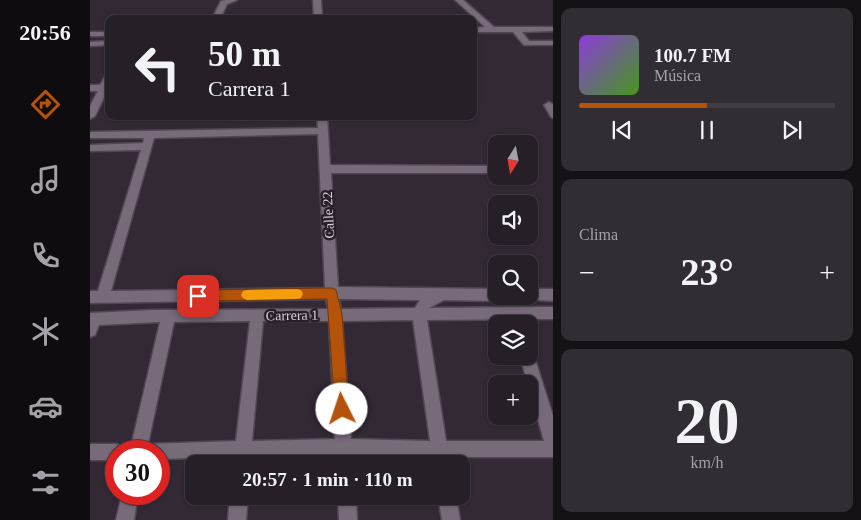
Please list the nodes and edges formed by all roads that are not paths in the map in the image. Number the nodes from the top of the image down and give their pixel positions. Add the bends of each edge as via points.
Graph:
1 (233, 0) edge
2 (318, 0) edge
3 (459, 0) edge
4 (218, 15) edge
5 (318, 15) edge
6 (476, 15) edge
7 (477, 16) edge
8 (553, 29) edge
9 (477, 30) edge
10 (492, 30) junction
11 (516, 30) junction
12 (90, 34) edge
13 (105, 34) edge
14 (553, 43) edge
15 (90, 44) edge
16 (105, 44) edge
17 (105, 84) edge
18 (90, 88) edge
19 (103, 88) junction
20 (549, 105) dead end
21 (553, 113) edge
22 (90, 116) edge
23 (322, 120) edge
24 (323, 131) junction
25 (90, 135) edge
26 (148, 140) junction
27 (90, 148) edge
28 (325, 169) junction
29 (488, 169) edge
30 (332, 293) junction
31 (467, 294) junction
32 (488, 295) edge
33 (538, 295) edge
34 (553, 295) edge
35 (97, 297) edge
36 (553, 313) edge
37 (335, 314) junction
38 (419, 314) junction
39 (257, 316) junction
40 (538, 316) edge
41 (168, 317) junction
42 (488, 318) edge
43 (91, 323) edge
44 (530, 365) edge
45 (140, 440) edge
46 (553, 445) edge
47 (344, 447) junction
48 (553, 448) edge
49 (90, 452) edge
50 (105, 452) edge
51 (170, 452) edge
52 (211, 455) edge
53 (242, 455) edge
54 (262, 455) edge
55 (344, 455) edge
56 (421, 455) edge
57 (440, 455) edge
58 (465, 455) edge
59 (128, 505) edge
60 (238, 505) edge
61 (347, 505) edge
62 (448, 505) edge
63 (125, 520) edge
64 (237, 520) edge
65 (348, 520) edge
66 (451, 520) edge

1 - 4 street via 224,3
2 - 5 street
3 - 6 street
7 - 10 street
8 - 11 street
9 - 10 street
10 - 11 street
11 - 14 street via 527,43
12 - 13 street
15 - 16 street
17 - 19 street
18 - 19 street
19 - 22 street
20 - 21 street
23 - 24 street, Calle 22
24 - 26 street
24 - 28 street, Calle 22
25 - 26 street
26 - 27 street
26 - 35 street
28 - 29 street
28 - 30 street, Calle 22
30 - 31 street, Carrera 1
30 - 35 street, Carrera 1
30 - 37 street, Calle 22
31 - 32 street, Carrera 1
31 - 38 street via 427,300
33 - 34 street
36 - 40 street, Carrera 1
37 - 38 street, Carrera 1
37 - 39 street, Carrera 1
37 - 47 street, Calle 22
38 - 42 street, Carrera 1
38 - 57 street
39 - 41 street, Carrera 1
39 - 53 street
41 - 43 street, Carrera 1
41 - 45 street
44 - 46 street
47 - 54 street
47 - 55 street, Calle 22
47 - 56 street
48 - 58 street
49 - 50 street
51 - 52 street
59 - 63 street
60 - 64 street
61 - 65 street
62 - 66 street

